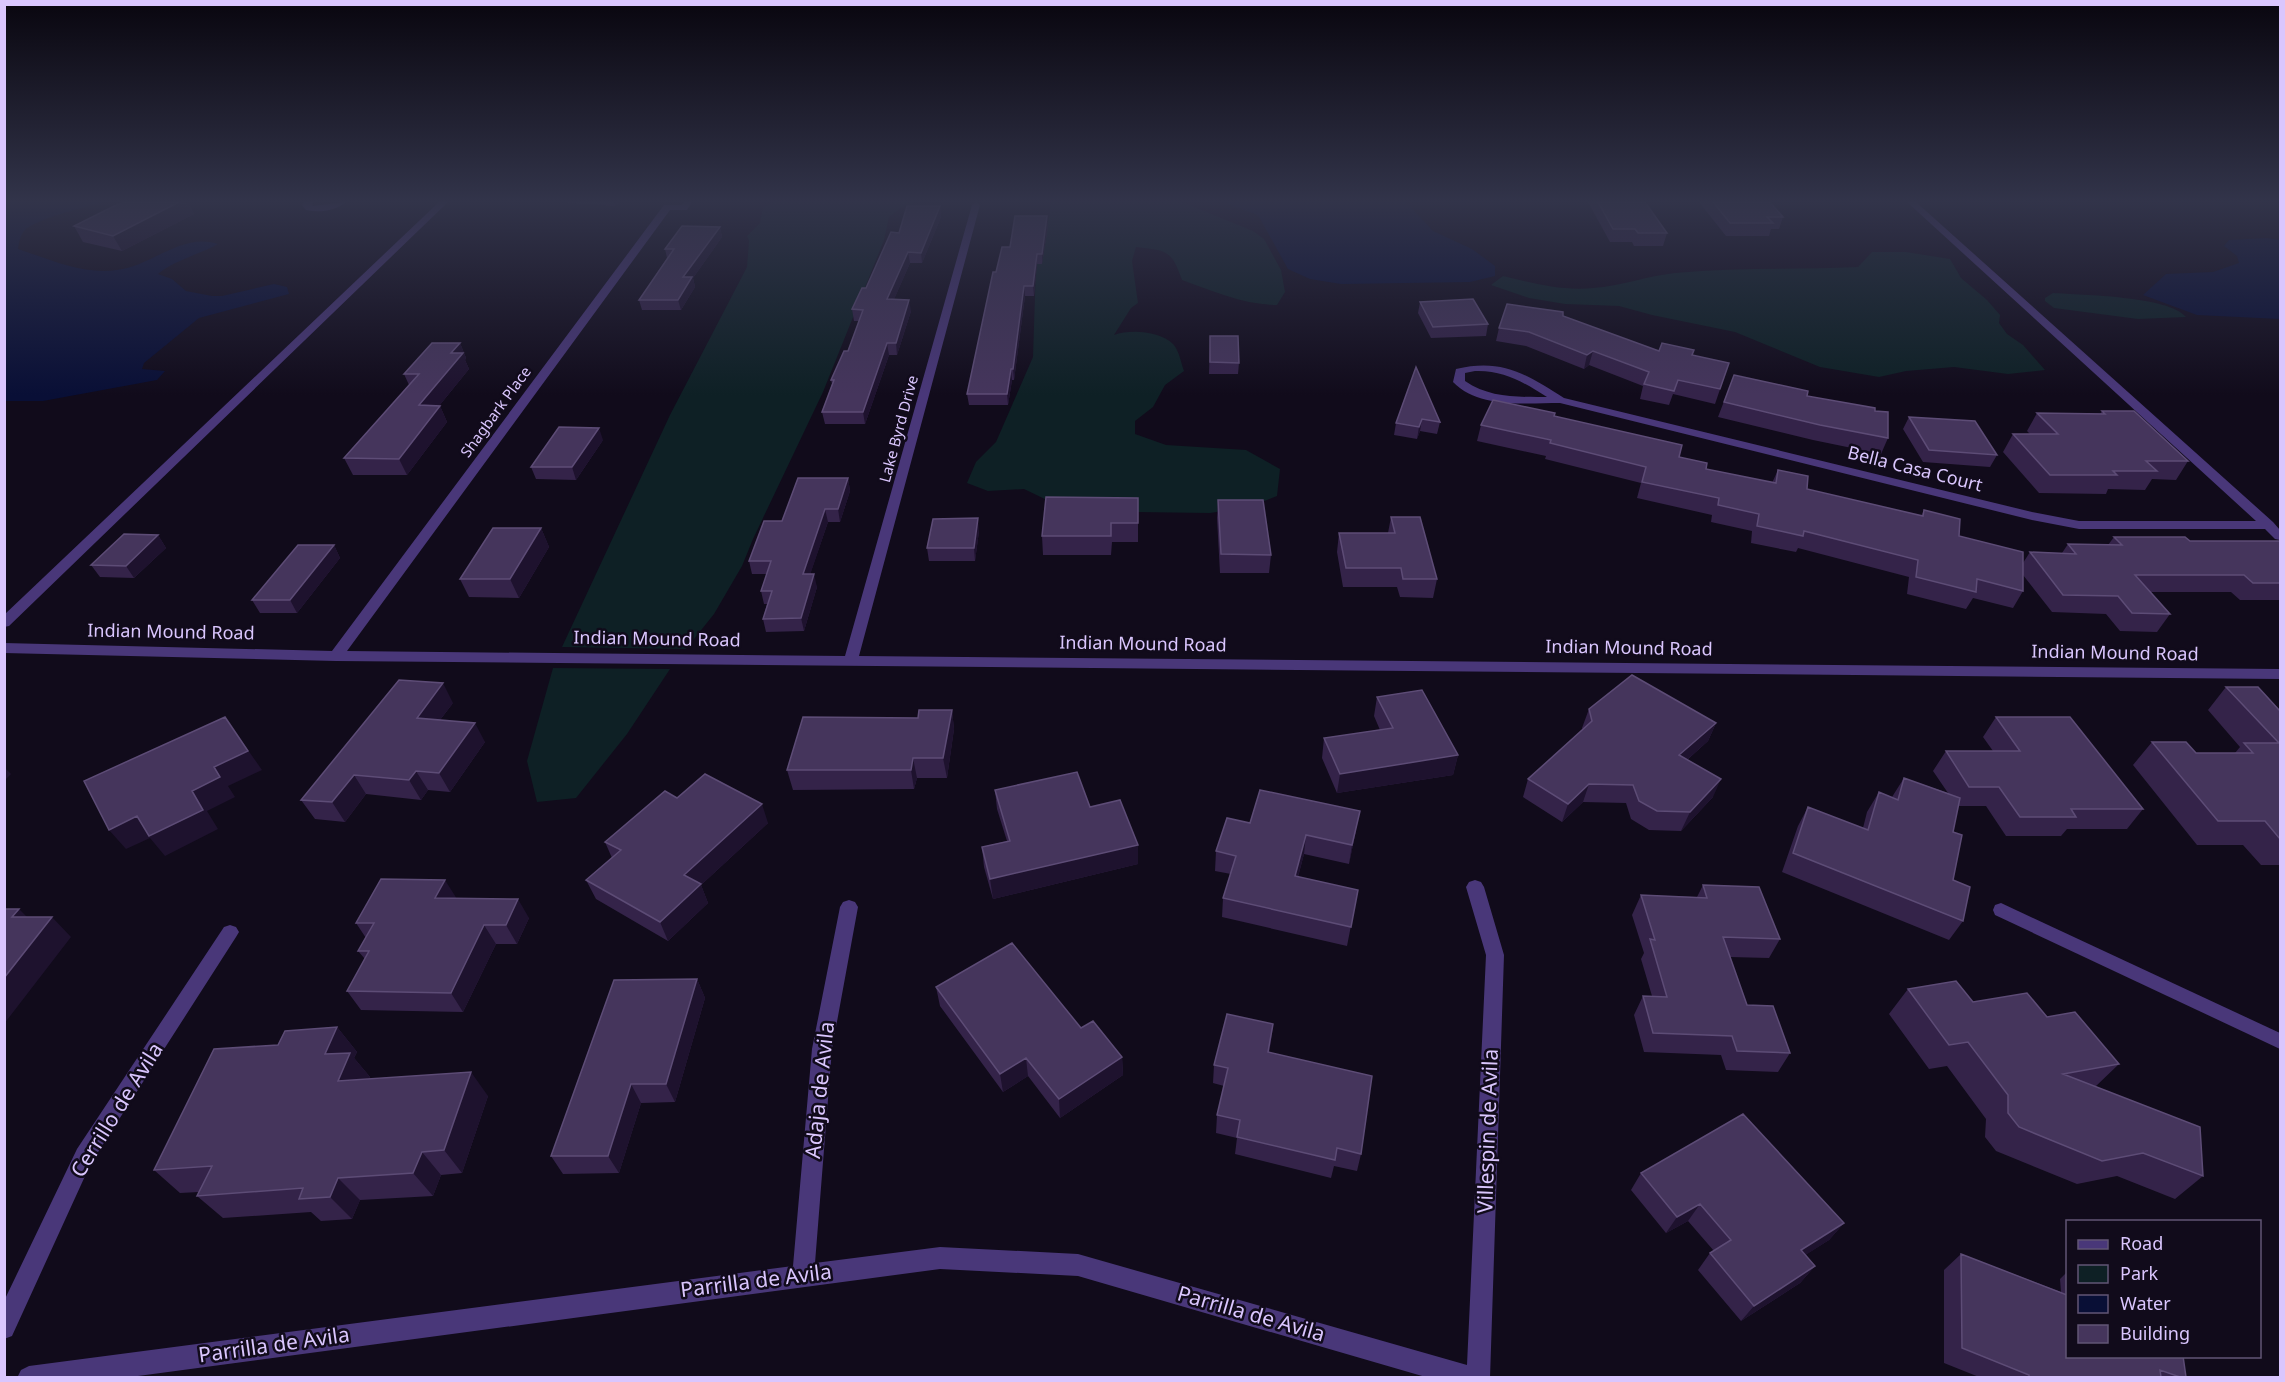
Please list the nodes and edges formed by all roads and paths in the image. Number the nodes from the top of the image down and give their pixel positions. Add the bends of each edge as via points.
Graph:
1 (377, 266) edge
2 (624, 266) edge
3 (959, 266) edge
4 (1982, 266) edge
5 (1560, 400) junction
6 (2268, 525) junction
7 (2280, 536) edge
8 (4, 623) edge
9 (4, 648) edge
10 (336, 656) junction
11 (851, 660) junction
12 (2280, 674) edge
13 (1475, 887) dead end
14 (849, 908) dead end
15 (2001, 910) dead end
16 (230, 932) dead end
17 (2280, 1041) edge
18 (803, 1275) junction
19 (4, 1328) edge
20 (29, 1377) edge
21 (1472, 1377) edge
22 (1478, 1377) edge

1 - 8 street
2 - 10 street, Shagbark Place
3 - 11 street, Lake Byrd Drive
4 - 6 street
5 - 5 street, Bella Casa Court via 1508,370 1480,365 1460,371 1459,382 1471,392 1510,399
5 - 6 street, Bella Casa Court via 2079,525
6 - 7 street
9 - 10 street, Indian Mound Road
10 - 11 street, Indian Mound Road
11 - 12 street, Indian Mound Road
13 - 22 street, Villespin de Avila via 1495,955
14 - 18 street, Adaja de Avila via 822,1049
15 - 17 lane
16 - 19 street, Cerrillo de Avila via 84,1156
18 - 20 street, Parrilla de Avila
18 - 21 street, Parrilla de Avila via 940,1258 1078,1265

